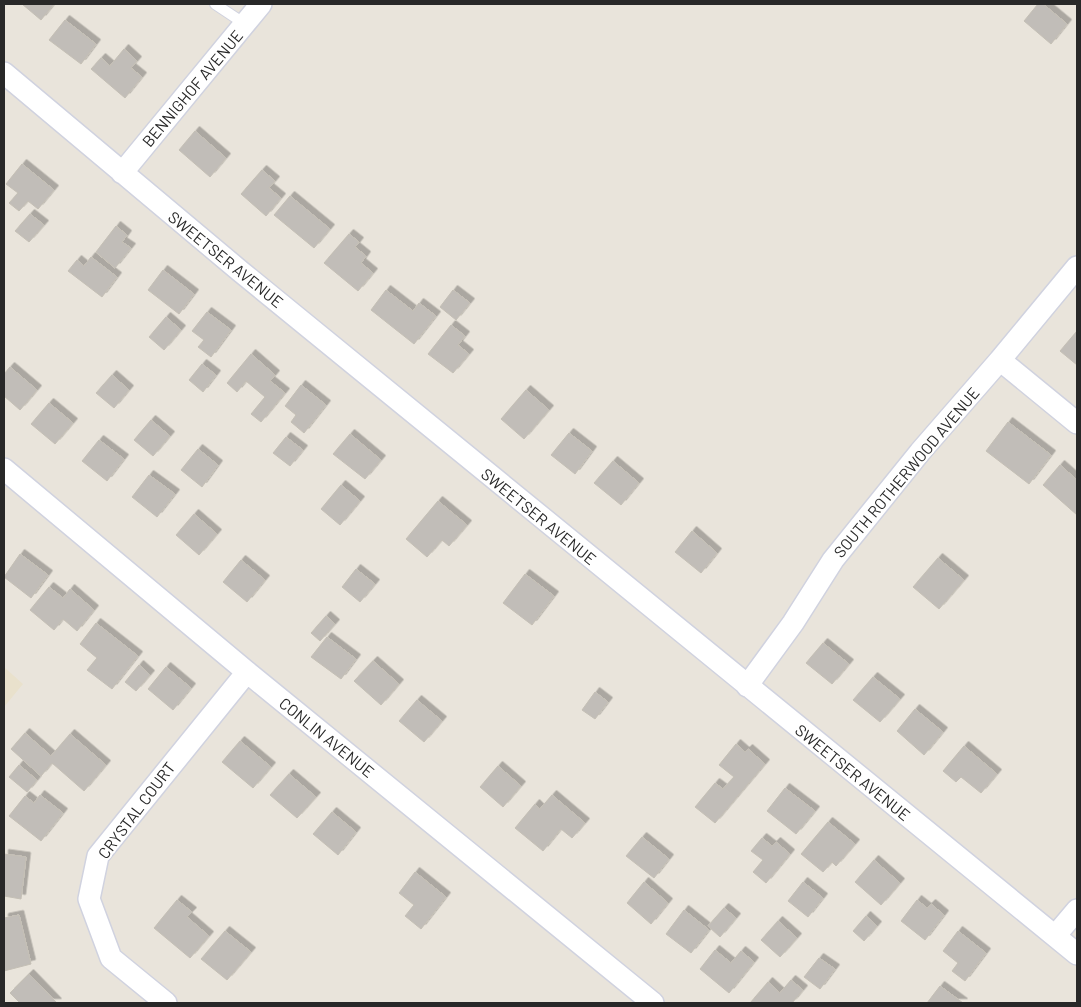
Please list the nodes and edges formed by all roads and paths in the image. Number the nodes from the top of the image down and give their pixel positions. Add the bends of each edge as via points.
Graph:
1 (215, 4) edge
2 (262, 4) edge
3 (245, 24) junction
4 (4, 74) edge
5 (122, 173) junction
6 (1077, 267) edge
7 (1000, 360) junction
8 (1077, 423) edge
9 (4, 469) edge
10 (247, 672) junction
11 (747, 686) junction
12 (1077, 910) edge
13 (1055, 936) junction
14 (1077, 954) edge
15 (166, 1003) edge
16 (653, 1003) edge

1 - 3 lane
2 - 3 street, BENNIGHOF AVENUE
3 - 5 street, BENNIGHOF AVENUE
4 - 5 street, SWEETSER AVENUE
5 - 11 street, SWEETSER AVENUE
6 - 7 street, SOUTH ROTHERWOOD AVENUE
7 - 8 street
7 - 11 street, SOUTH ROTHERWOOD AVENUE via 833,560
9 - 10 street, CONLIN AVENUE
10 - 15 street, CRYSTAL COURT via 98,856 89,899 111,958
10 - 16 street, CONLIN AVENUE
11 - 13 street, SWEETSER AVENUE
12 - 13 street
13 - 14 street, SWEETSER AVENUE

